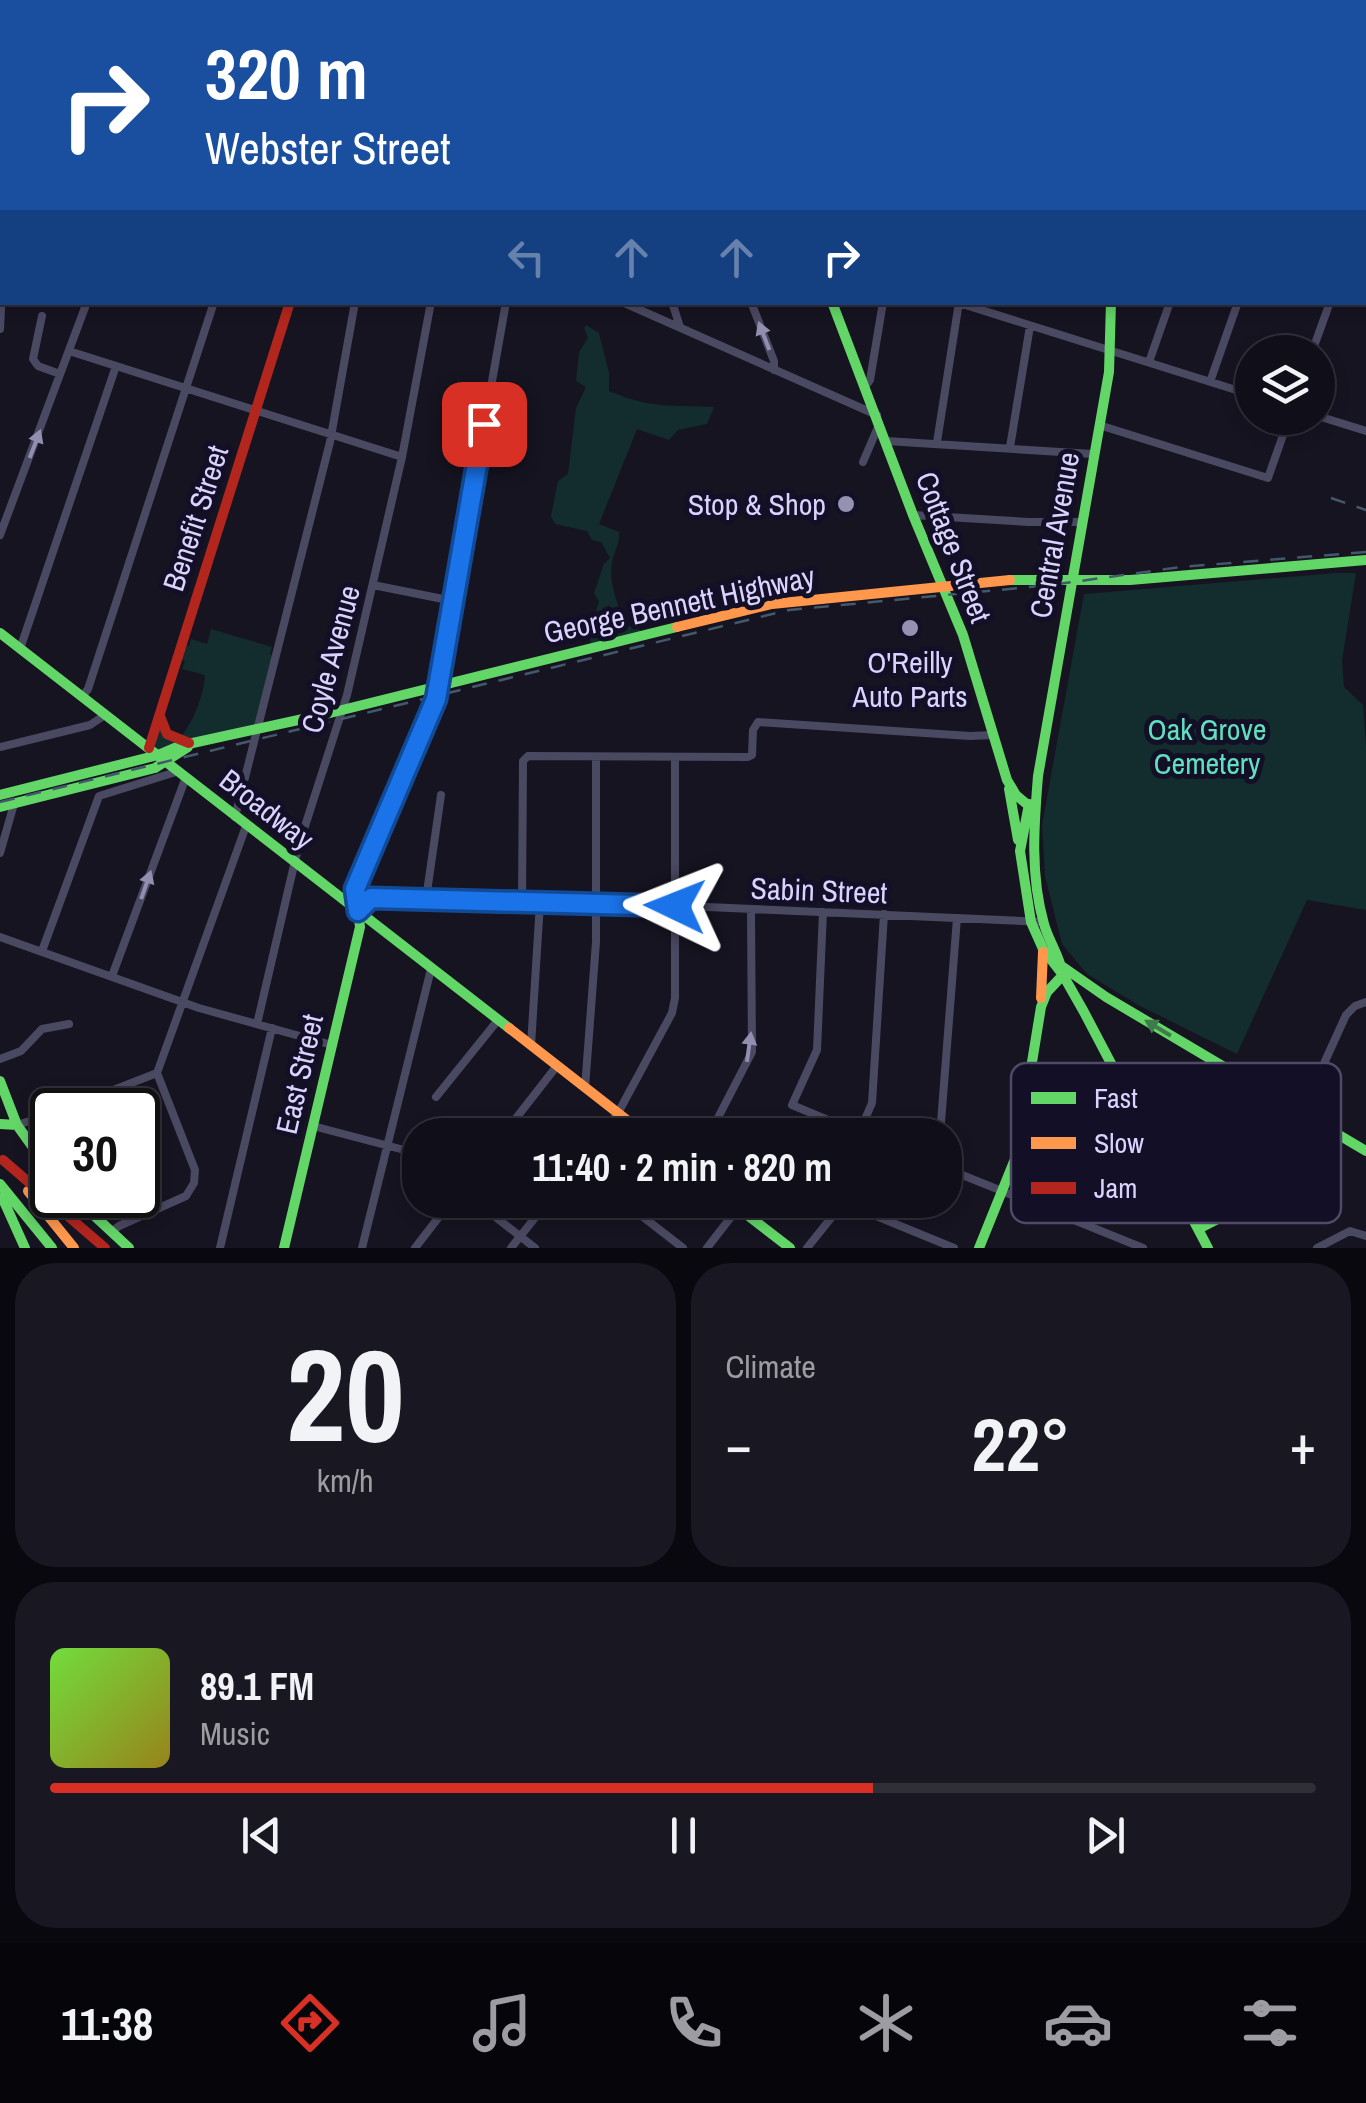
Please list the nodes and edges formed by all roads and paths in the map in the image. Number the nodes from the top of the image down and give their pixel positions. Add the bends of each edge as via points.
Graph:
1 (86, 305) edge
2 (213, 305) edge
3 (289, 305) edge
4 (354, 305) edge
5 (431, 305) edge
6 (505, 305) edge
7 (629, 305) edge
8 (673, 305) edge
9 (752, 305) edge
10 (833, 305) edge
11 (882, 305) edge
12 (958, 305) edge
13 (964, 305) edge
14 (1111, 305) edge
15 (1169, 305) edge
16 (1237, 305) edge
17 (1329, 305) edge
18 (42, 316) dead end
19 (1030, 326) junction
20 (680, 328) junction
21 (1318, 335) edge
22 (68, 351) junction
23 (1111, 352) junction
24 (1149, 362) junction
25 (116, 366) junction
26 (774, 370) junction
27 (60, 374) junction
28 (1210, 382) junction
29 (865, 387) junction
30 (186, 389) junction
31 (1235, 390) edge
32 (256, 411) junction
33 (878, 419) junction
34 (1335, 420) edge
35 (1098, 424) junction
36 (1365, 427) edge
37 (331, 434) junction
38 (1283, 435) edge
39 (886, 440) junction
40 (937, 442) junction
41 (1010, 447) junction
42 (1094, 454) junction
43 (402, 457) junction
44 (863, 462) dead end
45 (913, 515) junction
46 (1082, 522) junction
47 (0, 535) edge
48 (1366, 560) edge
49 (1073, 580) junction
50 (373, 585) junction
51 (943, 586) junction
52 (453, 601) junction
53 (0, 633) edge
54 (20, 648) junction
55 (439, 685) junction
56 (82, 696) junction
57 (342, 710) junction
58 (159, 713) junction
59 (105, 715) junction
60 (258, 730) junction
61 (993, 734) junction
62 (192, 744) junction
63 (0, 747) edge
64 (157, 754) junction
65 (596, 757) junction
66 (675, 758) junction
67 (182, 774) junction
68 (1007, 780) junction
69 (0, 795) edge
70 (441, 795) dead end
71 (14, 804) junction
72 (0, 807) edge
73 (1032, 809) junction
74 (235, 817) junction
75 (246, 826) junction
76 (1020, 851) junction
77 (0, 853) edge
78 (296, 864) junction
79 (426, 900) junction
80 (522, 902) junction
81 (540, 903) junction
82 (596, 903) junction
83 (675, 906) junction
84 (751, 910) junction
85 (358, 911) junction
86 (823, 912) junction
87 (884, 914) junction
88 (957, 918) junction
89 (1038, 922) junction
90 (0, 937) edge
91 (1042, 949) junction
92 (42, 951) junction
93 (432, 969) junction
94 (1063, 971) junction
95 (112, 976) junction
96 (182, 1002) junction
97 (1366, 1002) edge
98 (1040, 1007) junction
99 (498, 1020) junction
100 (69, 1024) dead end
101 (257, 1024) junction
102 (272, 1028) junction
103 (332, 1045) junction
104 (531, 1045) junction
105 (0, 1059) edge
106 (1031, 1063) edge
107 (1111, 1063) edge
108 (1215, 1063) edge
109 (1326, 1063) edge
110 (556, 1067) junction
111 (156, 1073) junction
112 (0, 1081) edge
113 (118, 1088) edge
114 (585, 1088) junction
115 (436, 1097) dead end
116 (618, 1114) junction
117 (516, 1118) edge
118 (615, 1118) edge
119 (623, 1118) edge
120 (718, 1118) edge
121 (823, 1118) edge
122 (867, 1118) edge
123 (941, 1118) edge
124 (30, 1122) edge
125 (0, 1124) edge
126 (17, 1126) junction
127 (312, 1126) junction
128 (1341, 1137) edge
129 (30, 1144) edge
130 (387, 1144) junction
131 (402, 1149) edge
132 (1366, 1151) edge
133 (2, 1158) edge
134 (1011, 1169) edge
135 (962, 1175) edge
136 (0, 1188) edge
137 (1002, 1191) junction
138 (1011, 1195) edge
139 (160, 1207) edge
140 (97, 1218) edge
141 (134, 1218) edge
142 (438, 1218) edge
143 (497, 1218) edge
144 (534, 1218) edge
145 (644, 1218) edge
146 (730, 1218) edge
147 (751, 1218) edge
148 (828, 1218) edge
149 (881, 1218) edge
150 (1081, 1223) edge
151 (1194, 1223) edge
152 (1211, 1223) edge
153 (1198, 1230) junction
154 (112, 1232) junction
155 (520, 1236) junction
156 (1366, 1236) edge
157 (24, 1248) edge
158 (52, 1248) edge
159 (74, 1248) edge
160 (105, 1248) edge
161 (129, 1248) edge
162 (220, 1248) edge
163 (284, 1248) edge
164 (362, 1248) edge
165 (415, 1248) edge
166 (511, 1248) edge
167 (535, 1248) edge
168 (683, 1248) edge
169 (707, 1248) edge
170 (790, 1248) edge
171 (807, 1248) edge
172 (954, 1248) edge
173 (979, 1248) edge
174 (1143, 1248) edge
175 (1208, 1248) edge
176 (1316, 1248) edge

1 - 22 street
2 - 30 street
3 - 32 main road, Benefit Street
4 - 37 street
5 - 43 street, Coyle Avenue
6 - 52 street
7 - 20 street
8 - 20 street
26 -> 9 street
10 - 29 main road, Cottage Street
11 - 29 street
12 - 40 street
13 - 19 street
14 - 23 main road, Central Avenue
15 - 24 street
16 - 28 street
17 - 21 street
18 - 27 street via 32,359
19 - 23 street
19 - 41 street
20 - 26 street
22 - 25 street
22 - 27 street
23 - 24 street
23 - 35 main road, Central Avenue
24 - 28 street
25 - 30 street
25 - 54 street
26 - 33 street
47 -> 27 street
28 - 31 street
29 - 33 main road, Cottage Street
30 - 32 street
30 - 56 street
32 - 37 street
32 - 58 main road, Benefit Street
33 - 39 main road, Cottage Street
33 - 44 street
34 - 36 street
35 - 38 street via 1268,478
35 - 42 main road, Central Avenue
37 - 43 street
37 - 60 street
39 - 40 street
39 - 45 main road, Cottage Street
40 - 41 street
41 - 42 street
42 - 46 main road, Central Avenue
43 - 50 street, Coyle Avenue
45 - 46 street
45 - 51 main road, Cottage Street
46 - 49 main road, Central Avenue
48 - 49 main road, George Bennett Highway
49 - 51 main road, George Bennett Highway
49 - 73 main road, Central Avenue
50 - 52 street
50 - 57 street, Coyle Avenue
51 - 55 main road, George Bennett Highway via 745,609
51 - 61 main road, Cottage Street
52 - 55 street
53 - 54 main road, Broadway
54 - 56 main road, Broadway
55 - 57 main road, George Bennett Highway
55 - 85 street via 355,889
56 - 59 main road, Broadway
57 - 60 main road, George Bennett Highway
57 - 78 street, Coyle Avenue
58 - 62 main road via 167,734
58 - 64 main road, Benefit Street
59 - 63 street via 90,725
59 - 64 main road, Broadway
60 - 62 main road, George Bennett Highway
60 - 74 street
61 - 66 street via 758,722 752,755
61 - 68 main road, Cottage Street
62 - 64 main road, George Bennett Highway
64 - 67 main road, Broadway
64 - 69 main road, George Bennett Highway
64 - 71 main road, George Bennett Highway via 155,768
65 - 66 street
65 - 80 street via 524,758
65 - 82 street
66 - 83 street
67 - 74 main road, Broadway
67 - 92 street via 98,796
95 -> 67 street
68 - 73 main road, Cottage Street
68 - 76 main road
70 - 79 street
71 - 72 main road, George Bennett Highway
71 - 77 street
73 - 76 main road, Central Avenue
73 - 89 main road, Central Avenue
74 - 75 main road, Broadway
75 - 78 main road, Broadway
75 - 96 street
76 - 89 main road, Central Avenue
78 - 85 main road, Broadway
78 - 101 street, Coyle Avenue
79 - 80 street, Sabin Street
79 - 85 street, Sabin Street via 371,898
80 - 81 street, Sabin Street
81 - 82 street, Sabin Street
81 - 104 street
82 - 83 street, Sabin Street
82 - 114 street
83 - 84 street, Sabin Street
83 - 116 street via 672,1014
84 - 86 street, Sabin Street
120 -> 84 street via 751,1056
85 - 93 main road, Broadway
85 - 103 main road, East Street via 360,927
86 - 87 street, Sabin Street
86 - 121 street via 817,1050 792,1105
87 - 88 street, Sabin Street
87 - 122 street
88 - 89 street, Sabin Street
88 - 123 street
89 - 91 main road, Central Avenue
89 - 94 main road, Central Avenue
90 - 92 street
91 - 94 main road
91 - 98 main road
92 - 95 street
93 - 99 main road, Broadway
93 - 130 street
94 - 98 main road
94 - 107 main road
108 -> 94 main road
95 - 96 street
96 - 101 street
96 - 111 street
97 - 109 street via 1346,1015
98 - 106 main road
99 - 104 main road, Broadway
99 - 115 street
100 - 105 street via 42,1029 21,1051
101 - 102 street
102 - 103 street
102 - 162 street
103 - 127 main road, East Street
104 - 110 main road, Broadway
110 - 114 main road, Broadway
110 - 117 street
111 - 113 street
111 - 139 street via 195,1170 186,1196
112 - 126 main road
114 - 116 main road, Broadway
116 - 118 street
116 - 119 main road, Broadway
124 - 126 street
125 - 126 main road
126 - 129 main road
127 - 130 street
127 - 163 main road, East Street
128 - 132 main road
130 - 131 street
130 - 164 street
133 - 159 main road
133 - 160 main road
134 - 137 main road
135 - 137 street
136 - 157 main road
136 - 158 main road
137 - 138 street
137 - 173 main road
140 - 154 main road
141 - 154 street
142 - 165 street
143 - 155 street
144 - 155 street
145 - 168 street
146 - 169 street
147 - 170 main road
148 - 171 street
149 - 172 street
150 - 174 street
151 - 153 main road
152 - 153 main road
153 - 175 main road
154 - 161 main road
155 - 166 street
155 - 167 street
156 - 176 street via 1350,1231

